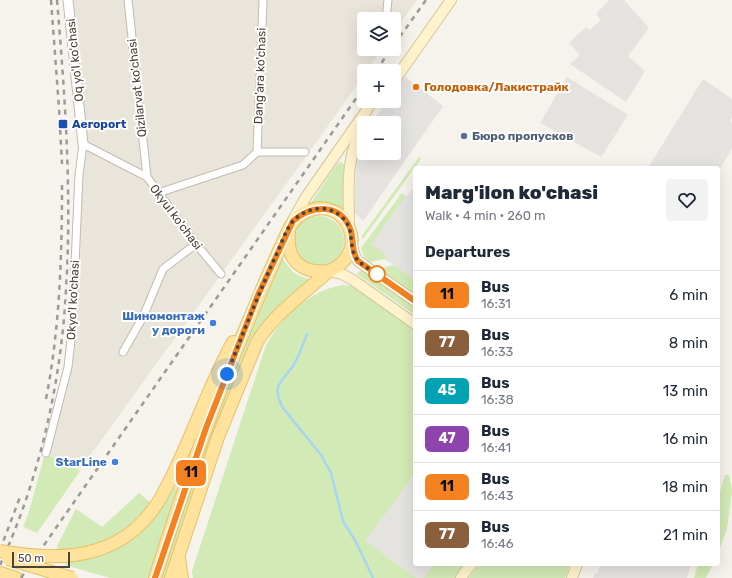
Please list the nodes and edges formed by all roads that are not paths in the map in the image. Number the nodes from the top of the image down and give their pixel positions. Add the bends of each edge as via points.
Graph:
1 (68, 0) edge
2 (128, 0) edge
3 (263, 0) edge
4 (388, 0) edge
5 (445, 0) edge
6 (451, 0) edge
7 (387, 12) edge
8 (400, 64) edge
9 (401, 71) edge
10 (368, 108) edge
11 (357, 138) edge
12 (83, 144) junction
13 (258, 152) junction
14 (305, 152) dead end
15 (146, 177) junction
16 (158, 193) junction
17 (291, 224) junction
18 (349, 228) junction
19 (196, 244) junction
20 (352, 245) junction
21 (329, 271) junction
22 (222, 274) dead end
23 (258, 295) junction
24 (413, 300) edge
25 (413, 323) edge
26 (123, 352) dead end
27 (46, 453) dead end
28 (0, 551) edge
29 (179, 552) junction
30 (0, 556) edge
31 (470, 566) edge
32 (576, 566) edge
33 (0, 574) edge
34 (16, 578) edge
35 (72, 578) edge
36 (155, 578) edge
37 (171, 578) edge
38 (182, 578) edge
39 (461, 578) edge
40 (572, 578) edge

1 - 12 street, Oq yo'l ko'chasi
2 - 15 street, Qizilarvat ko'chasi
3 - 13 street, Dang'ara ko'chasi
4 - 7 street
5 - 8 main road
6 - 9 main road
10 - 17 main road via 306,197
11 - 18 main road via 350,163
12 - 15 street, Okyul ko'chasi
12 - 27 street, Okyo'l ko'chasi via 68,367
13 - 14 street
13 - 16 street via 243,165
15 - 16 street, Okyul ko'chasi
16 - 19 street, Okyul ko'chasi
17 - 18 main road via 303,214 320,209 339,214
17 - 21 main road via 288,242 294,258 308,270
17 - 23 main road
18 - 20 main road
19 - 22 street, Okyul ko'chasi
19 - 26 street via 163,269 143,317
20 - 21 main road via 347,259
20 - 24 main road via 358,261
21 - 25 main road via 353,280
21 - 29 main road via 276,317 257,342 218,437
23 - 28 main road, bridge via 223,360 179,462 158,503 140,525 107,546 79,554 50,557
23 - 36 main road via 206,428
29 - 37 main road
29 - 38 main road
30 - 35 main road, bridge
31 - 39 main road
32 - 40 main road
33 - 34 main road

